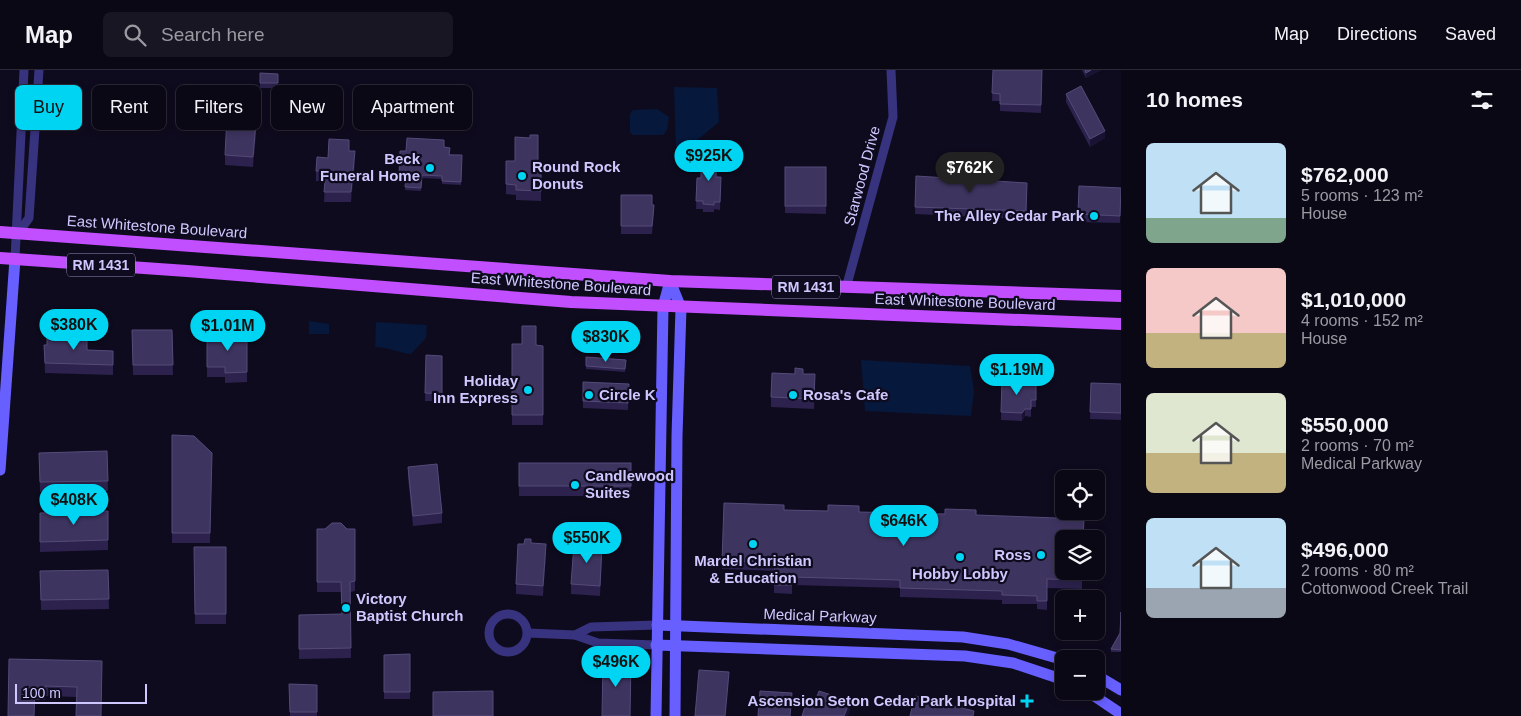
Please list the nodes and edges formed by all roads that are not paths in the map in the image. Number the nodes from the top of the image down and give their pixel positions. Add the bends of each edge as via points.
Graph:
1 (24, 70) edge
2 (39, 70) edge
3 (891, 70) edge
4 (0, 232) edge
5 (18, 233) junction
6 (0, 258) edge
7 (15, 260) junction
8 (670, 281) junction
9 (846, 288) junction
10 (1121, 296) edge
11 (663, 307) junction
12 (680, 308) junction
13 (1121, 324) edge
14 (0, 470) edge
15 (657, 625) junction
16 (675, 626) junction
17 (528, 633) junction
18 (575, 635) junction
19 (927, 636) junction
20 (656, 645) junction
21 (676, 645) junction
22 (926, 654) junction
23 (1055, 657) edge
24 (1055, 677) edge
25 (1105, 680) edge
26 (1121, 690) edge
27 (1100, 700) edge
28 (1121, 714) edge
29 (656, 716) edge
30 (675, 716) edge

1 - 5 street via 16,219
2 - 5 street via 29,218
3 - 9 street, Starwood Drive via 893,117
4 - 5 main road, East Whitestone Boulevard / RM 1431
5 - 7 street
5 - 8 main road, East Whitestone Boulevard / RM 1431
6 - 7 main road, East Whitestone Boulevard / RM 1431
7 - 11 main road, East Whitestone Boulevard / RM 1431
7 - 14 street
8 - 9 main road, East Whitestone Boulevard / RM 1431
8 - 11 street
8 - 12 street
9 - 10 main road, East Whitestone Boulevard / RM 1431
11 - 12 main road, East Whitestone Boulevard / RM 1431
11 - 15 street
12 - 13 main road, East Whitestone Boulevard / RM 1431
12 - 16 street
15 - 16 street, Medical Parkway
15 - 18 street, Medical Parkway via 591,627
15 - 20 street
16 - 19 street, Medical Parkway
16 - 21 street
17 - 17 street via 525,622 510,613 494,619 489,629 493,645 508,652 520,649
17 - 18 street, Medical Parkway
18 - 20 street, Medical Parkway via 598,643
19 - 22 street
19 - 23 street, Medical Parkway via 964,637 1008,644
20 - 21 street, Medical Parkway
20 - 29 street
21 - 22 street, Medical Parkway
21 - 30 street
22 - 24 street, Medical Parkway via 1013,663
25 - 26 street
27 - 28 street

